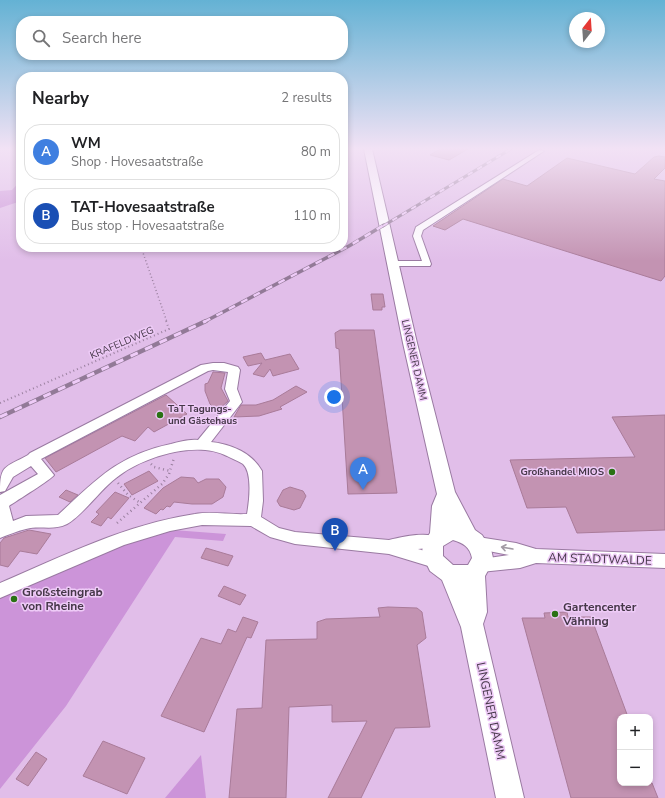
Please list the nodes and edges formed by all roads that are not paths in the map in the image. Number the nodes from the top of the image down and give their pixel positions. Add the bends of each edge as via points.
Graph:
1 (377, 186) edge
2 (485, 186) edge
3 (393, 264) junction
4 (202, 444) junction
5 (33, 459) junction
6 (0, 486) edge
7 (446, 494) junction
8 (0, 502) edge
9 (254, 520) junction
10 (4, 530) edge
11 (472, 539) junction
12 (440, 553) junction
13 (536, 556) junction
14 (665, 561) edge
15 (478, 568) junction
16 (0, 591) edge
17 (472, 624) junction
18 (510, 798) edge

1 - 3 main road, LINGENER DAMM
2 - 3 street via 419,228 417,236 427,264
3 - 7 main road, LINGENER DAMM
4 - 5 street via 236,402 231,389 234,370 224,366 205,368
4 - 9 street via 223,448 248,461 255,471
4 - 10 street via 176,447 143,457 111,474 63,519 55,522 26,522
5 - 6 street via 8,473
5 - 8 street via 47,475
7 - 11 main road, LINGENER DAMM
7 - 12 main road, LINGENER DAMM via 442,506
8 - 10 street
9 - 12 street via 275,532 294,538
9 - 16 street via 197,520 165,526 80,556
11 - 12 main road via 452,532
13 -> 11 street, AM STADTWALDE
11 - 15 main road via 482,550 483,558
12 - 15 main road via 467,575
12 - 17 main road, LINGENER DAMM via 459,592 463,609
13 - 14 street, AM STADTWALDE
13 - 15 street, AM STADTWALDE
15 - 17 main road, LINGENER DAMM via 476,612
17 - 18 main road, LINGENER DAMM

